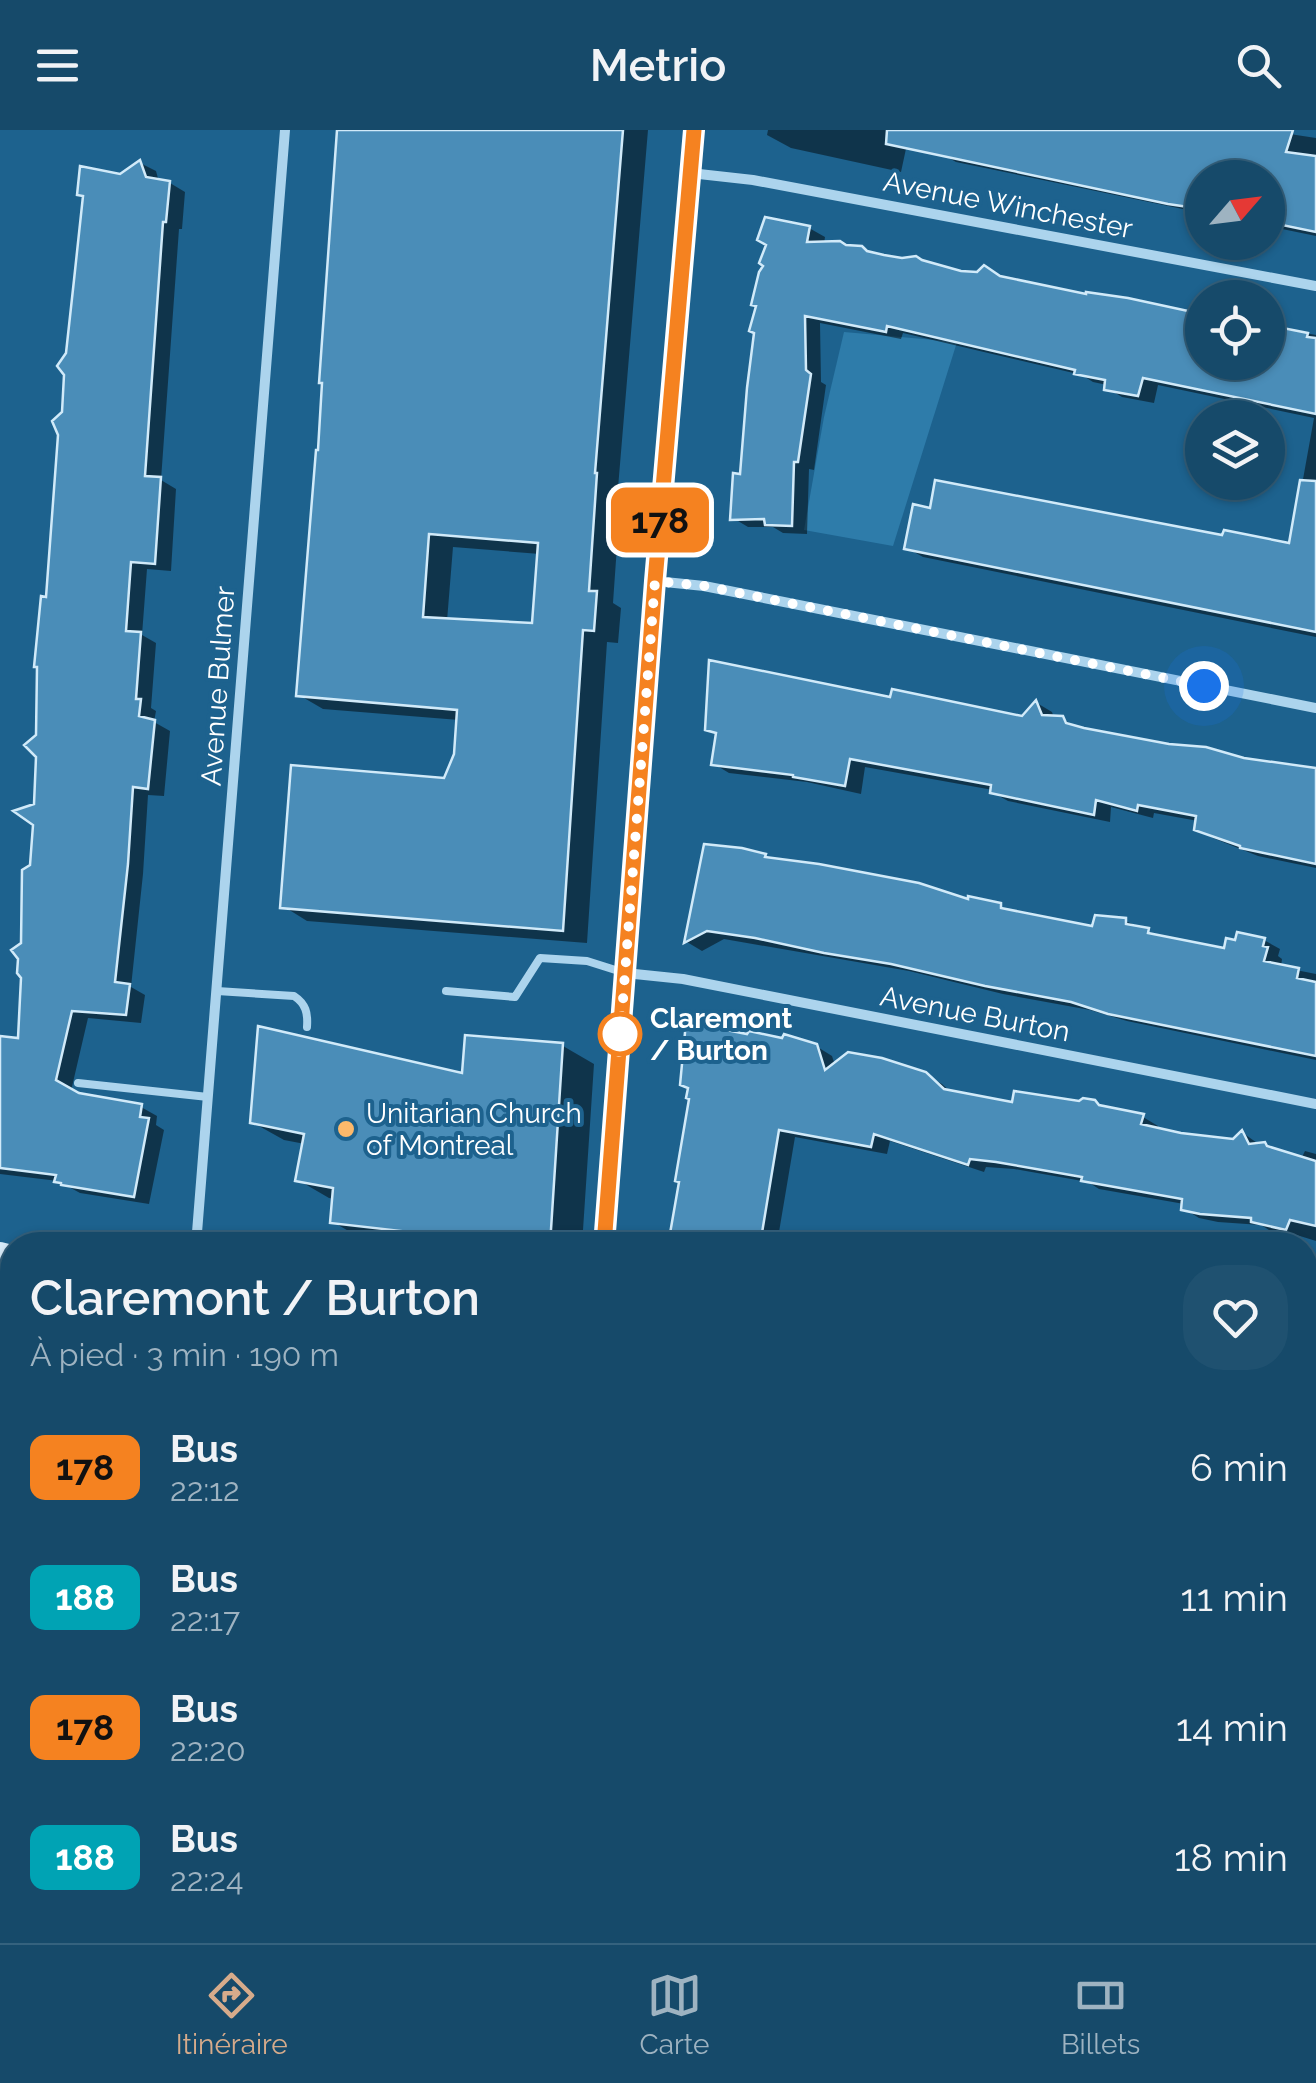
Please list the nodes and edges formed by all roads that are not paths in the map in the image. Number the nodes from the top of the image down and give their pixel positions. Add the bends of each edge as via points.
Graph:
1 (284, 130) edge
2 (694, 130) edge
3 (690, 173) junction
4 (1316, 286) edge
5 (655, 581) junction
6 (1316, 708) edge
7 (626, 973) junction
8 (217, 991) junction
9 (446, 991) dead end
10 (307, 1028) dead end
11 (78, 1082) dead end
12 (208, 1098) junction
13 (1316, 1104) edge
14 (197, 1232) edge
15 (605, 1232) edge

1 - 8 street, Avenue Bulmer
2 - 3 street
3 - 4 street, Avenue Winchester
3 - 5 street
5 - 6 street
5 - 7 street
7 - 9 lane via 540,958 515,997
7 - 13 street, Avenue Burton
7 - 15 street
8 - 10 lane via 294,996 306,1010
8 - 12 street, Avenue Bulmer
11 - 12 lane
12 - 14 street, Avenue Bulmer

